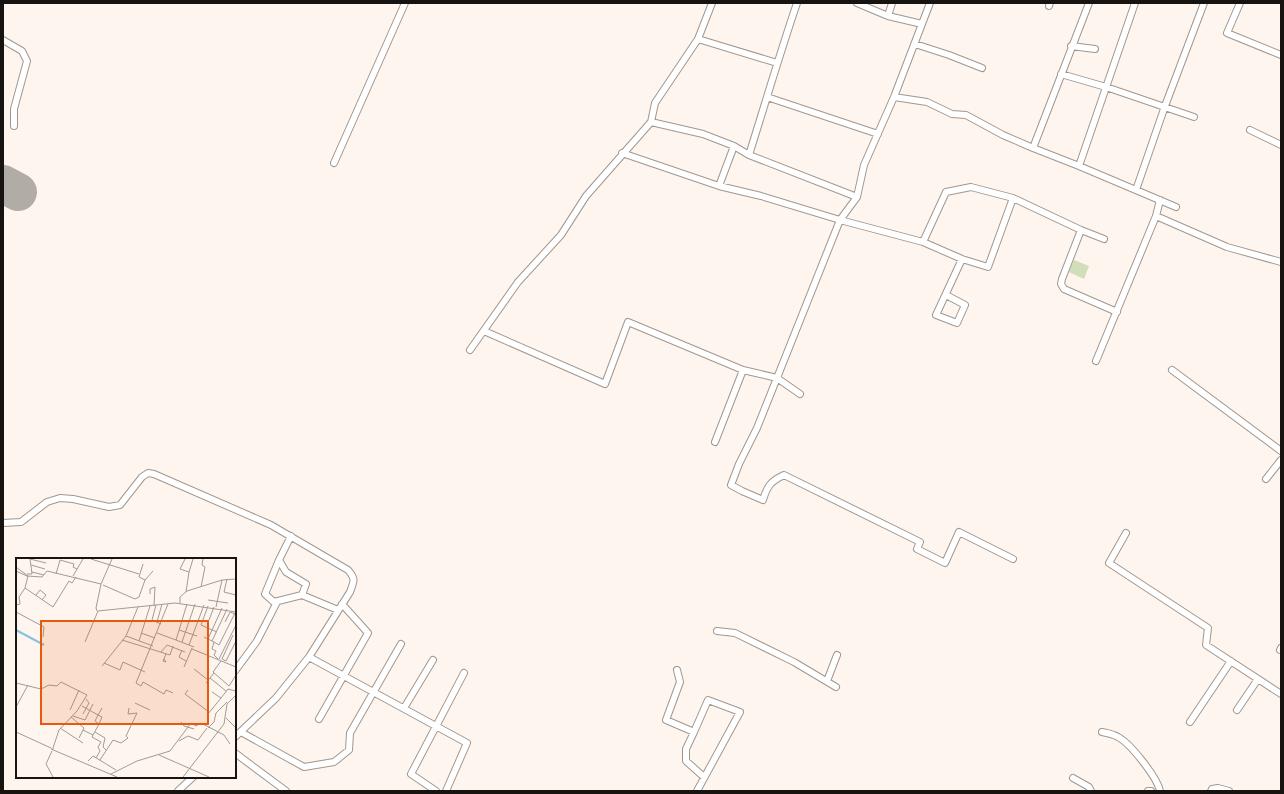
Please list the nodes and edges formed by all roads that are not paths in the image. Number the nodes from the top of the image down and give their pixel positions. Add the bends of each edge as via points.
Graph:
1 (405, 3) edge
2 (712, 3) edge
3 (797, 3) edge
4 (856, 3) edge
5 (892, 3) edge
6 (930, 3) edge
7 (1088, 3) edge
8 (1135, 3) edge
9 (1204, 3) edge
10 (1240, 3) edge
11 (888, 16) junction
12 (922, 24) junction
13 (698, 39) junction
14 (3, 40) edge
15 (915, 44) junction
16 (1071, 46) junction
17 (1095, 49) dead end
18 (1281, 55) edge
19 (777, 63) junction
20 (982, 68) dead end
21 (1061, 74) junction
22 (1106, 86) junction
23 (767, 97) junction
24 (894, 97) junction
25 (1165, 106) junction
26 (1194, 117) dead end
27 (651, 122) junction
28 (14, 126) dead end
29 (1250, 130) dead end
30 (878, 134) junction
31 (1280, 143) edge
32 (734, 146) junction
33 (1032, 148) junction
34 (622, 153) junction
35 (749, 155) junction
36 (334, 163) dead end
37 (1079, 166) junction
38 (719, 186) junction
39 (1136, 190) junction
40 (857, 197) junction
41 (1013, 198) junction
42 (1160, 200) junction
43 (1176, 207) dead end
44 (1156, 216) junction
45 (840, 220) junction
46 (1081, 230) junction
47 (1104, 239) dead end
48 (923, 242) junction
49 (962, 259) junction
50 (1281, 262) edge
51 (946, 295) junction
52 (1117, 312) junction
53 (484, 330) junction
54 (470, 350) dead end
55 (1096, 361) dead end
56 (743, 370) junction
57 (1172, 370) dead end
58 (777, 378) junction
59 (800, 394) dead end
60 (715, 442) dead end
61 (1281, 451) edge
62 (1281, 460) edge
63 (1266, 479) dead end
64 (3, 524) edge
65 (1126, 534) dead end
66 (291, 536) junction
67 (279, 560) junction
68 (1013, 560) dead end
69 (302, 596) junction
70 (274, 602) junction
71 (342, 604) junction
72 (338, 610) junction
73 (717, 631) dead end
74 (401, 644) dead end
75 (837, 655) dead end
76 (309, 656) junction
77 (433, 660) dead end
78 (1231, 661) junction
79 (236, 670) edge
80 (677, 670) dead end
81 (464, 673) dead end
82 (344, 676) junction
83 (1258, 679) junction
84 (827, 681) junction
85 (836, 687) dead end
86 (374, 692) junction
87 (1281, 694) edge
88 (404, 708) junction
89 (1237, 710) dead end
90 (319, 719) dead end
91 (1190, 722) dead end
92 (437, 726) junction
93 (241, 732) junction
94 (694, 732) junction
95 (1102, 732) dead end
96 (236, 736) edge
97 (236, 754) edge
98 (704, 777) junction
99 (192, 778) edge
100 (1073, 778) dead end
101 (178, 791) edge
102 (286, 791) edge
103 (436, 791) edge
104 (446, 791) edge
105 (697, 791) edge
106 (1091, 791) edge
107 (1160, 791) edge
108 (1211, 791) edge
109 (1229, 791) edge

1 - 36 street
2 - 13 street
3 - 19 street
4 - 11 street
5 - 11 street
6 - 12 street
7 - 16 street
8 - 22 street
9 - 25 street
10 - 18 street via 1226,33
11 - 12 street
12 - 15 street
13 - 19 street
13 - 27 street via 655,103
14 - 28 street via 22,51 27,61 14,109
15 - 20 street
15 - 24 street
16 - 17 street
16 - 21 street
19 - 23 street
21 - 22 street
21 - 33 street
22 - 25 street
22 - 37 street
23 - 30 street
23 - 35 street
24 - 30 street
24 - 33 street via 927,102 952,114 966,115
25 - 26 street
25 - 39 street
27 - 32 street via 703,134
27 - 34 street
29 - 31 street
30 - 40 street via 864,165
32 - 35 street
32 - 38 street
33 - 37 street
34 - 38 street
34 - 53 street via 586,196 561,235 518,282
35 - 40 street
37 - 39 street
38 - 45 street
39 - 42 street
40 - 45 street
41 - 46 street
41 - 48 street via 971,187 946,192
41 - 49 street via 988,267
42 - 43 street
42 - 44 street
44 - 50 street via 1227,247
44 - 52 street
45 - 48 street
45 - 58 street
46 - 47 street
46 - 52 street via 1061,284 1064,289
48 - 49 street
49 - 51 street
51 - 51 street via 936,315 957,323 965,304
52 - 55 street
53 - 54 street
53 - 56 street via 605,384 628,322
56 - 58 street
56 - 60 street
57 - 61 street
58 - 59 street
58 - 68 street via 731,485 763,500 773,480 784,475 920,542 917,549 944,563 959,532
62 - 63 street
64 - 66 street via 20,522 47,502 60,498 109,508 120,505 148,473 271,525
65 - 78 street via 1109,562 1208,628 1206,645
66 - 67 street
66 - 71 street via 348,570 353,576 350,592
67 - 69 street via 286,572 306,584
67 - 70 street via 265,594
69 - 70 street
69 - 72 street
70 - 79 street via 276,604 257,641
71 - 72 street
71 - 82 street via 368,633
72 - 76 street
73 - 84 street via 735,633
74 - 86 street
75 - 84 street
76 - 82 street
76 - 93 street via 276,698
77 - 88 street
78 - 83 street
78 - 91 street
80 - 94 street via 680,682 666,720
81 - 92 street
82 - 86 street
82 - 90 street
83 - 87 street
83 - 89 street
84 - 85 street
86 - 88 street
86 - 93 street via 350,733 348,750 334,762 304,767
88 - 92 street
92 - 103 street via 411,774
92 - 104 street via 467,743
93 - 96 street
94 - 98 street via 686,749 686,761
94 - 98 street via 708,700 740,712
95 - 107 street via 1118,737 1130,747 1155,780
97 - 102 street
98 - 105 street
99 - 101 street
100 - 106 street via 1089,787
108 - 109 street via 1218,788

